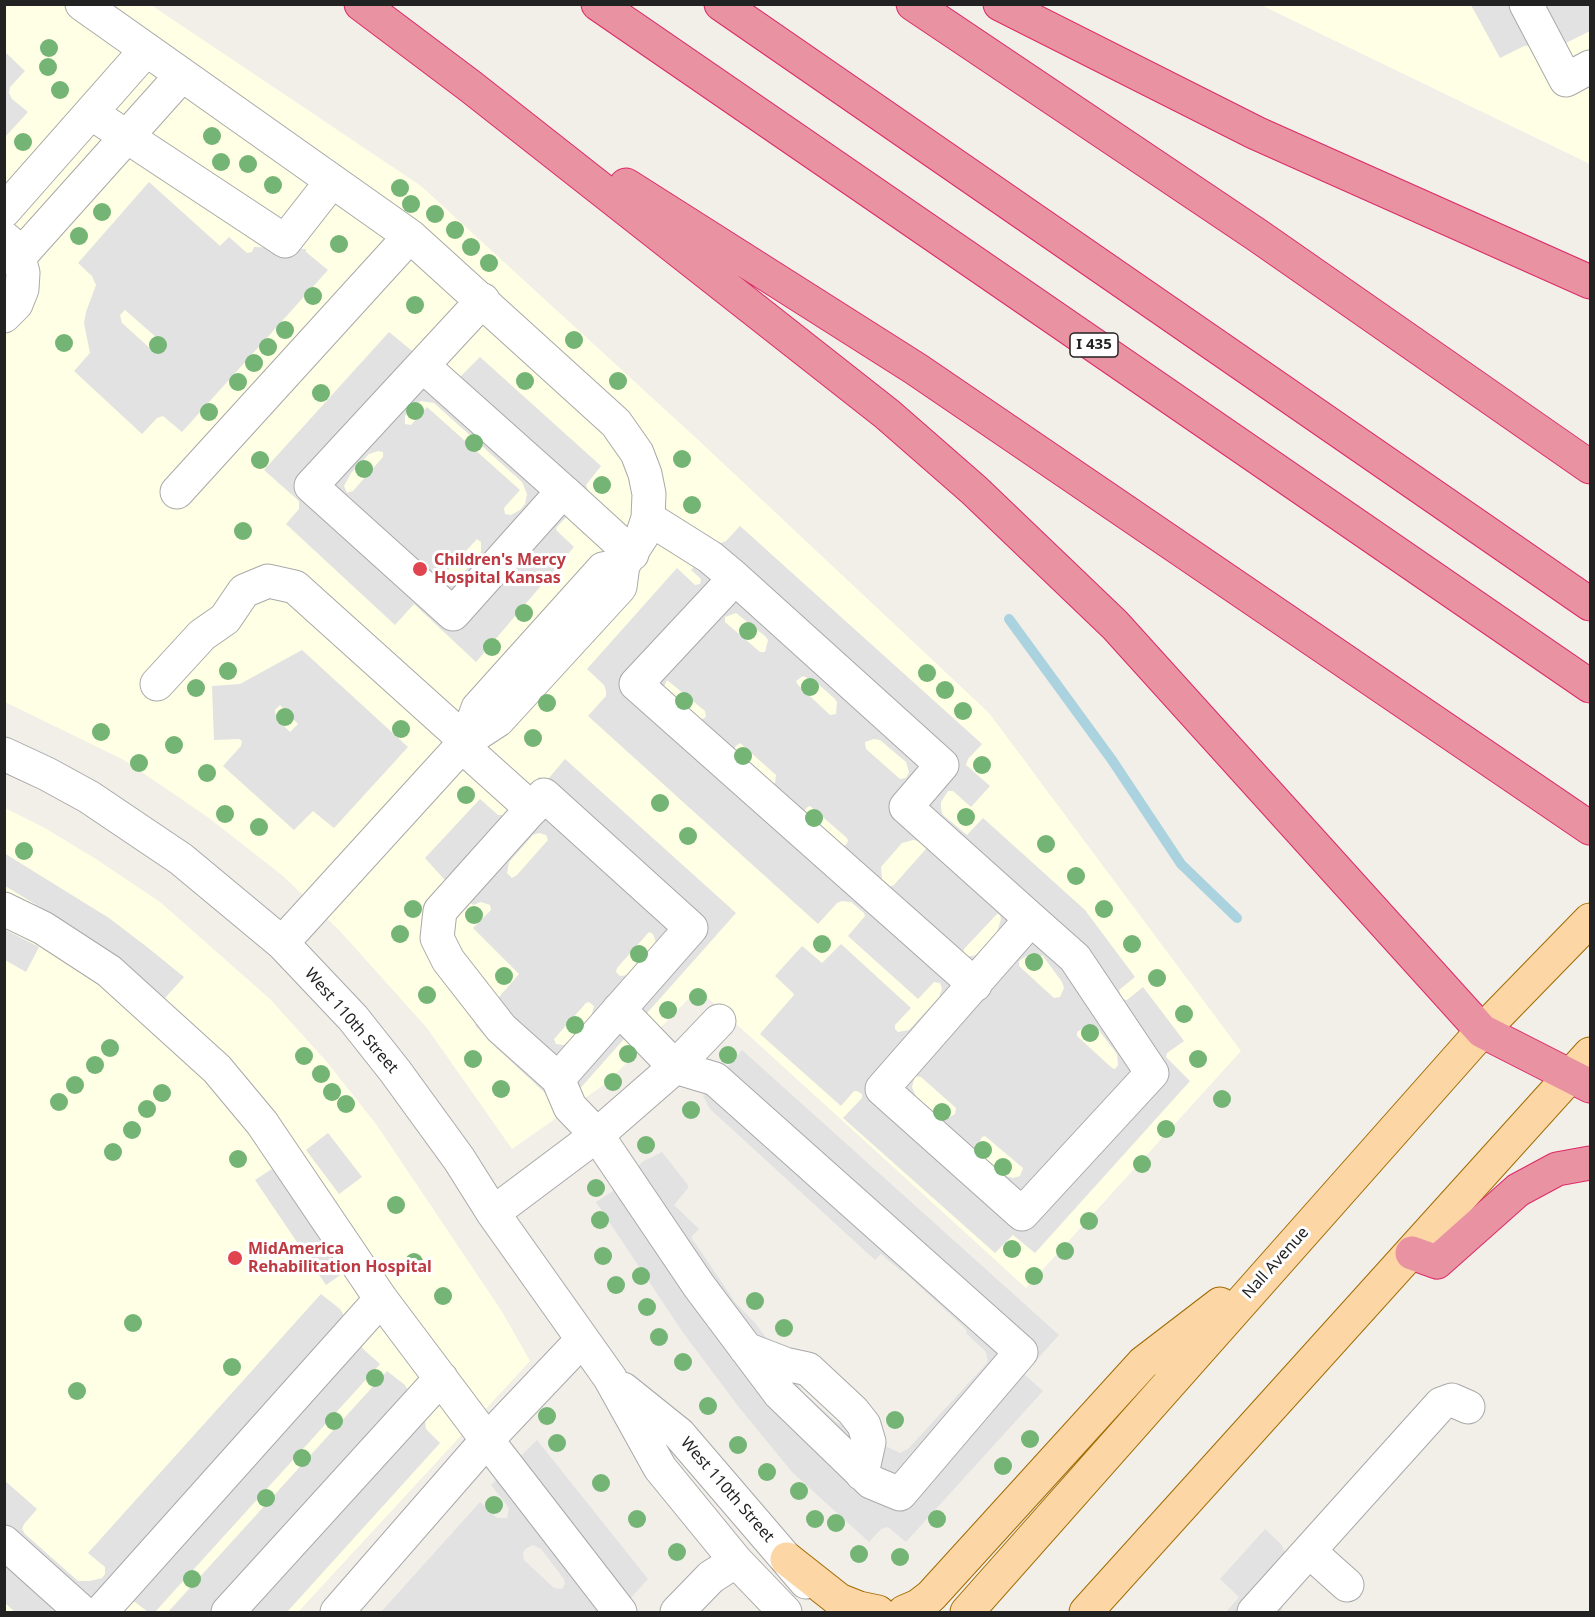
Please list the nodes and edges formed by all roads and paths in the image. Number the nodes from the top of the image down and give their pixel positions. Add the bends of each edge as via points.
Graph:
1 (82, 4) edge
2 (361, 4) edge
3 (598, 4) edge
4 (721, 4) edge
5 (913, 4) edge
6 (1000, 4) edge
7 (1526, 4) edge
8 (146, 50) junction
9 (1590, 67) edge
10 (182, 75) junction
11 (470, 86) junction
12 (91, 113) junction
13 (127, 137) junction
14 (333, 181) junction
15 (4, 211) edge
16 (410, 236) junction
17 (12, 247) edge
18 (1590, 282) edge
19 (483, 300) junction
20 (4, 316) edge
21 (423, 366) junction
22 (1590, 467) edge
23 (563, 491) junction
24 (177, 492) dead end
25 (648, 518) junction
26 (627, 559) junction
27 (735, 578) junction
28 (1590, 604) edge
29 (157, 684) dead end
30 (1590, 686) edge
31 (466, 741) junction
32 (4, 753) edge
33 (538, 802) junction
34 (1590, 828) edge
35 (4, 909) edge
36 (1032, 919) junction
37 (1590, 920) edge
38 (282, 943) junction
39 (975, 985) junction
40 (619, 1009) junction
41 (719, 1021) dead end
42 (1482, 1031) junction
43 (675, 1067) junction
44 (1584, 1072) edge
45 (558, 1079) junction
46 (597, 1135) junction
47 (1590, 1163) edge
48 (493, 1213) junction
49 (1412, 1253) junction
50 (1279, 1260) junction
51 (381, 1299) junction
52 (582, 1340) junction
53 (441, 1378) junction
54 (610, 1378) junction
55 (1468, 1407) dead end
56 (487, 1440) junction
57 (4, 1542) edge
58 (1309, 1551) junction
59 (787, 1559) junction
60 (735, 1561) junction
61 (1347, 1585) dead end
62 (82, 1612) edge
63 (101, 1612) edge
64 (228, 1612) edge
65 (337, 1612) edge
66 (620, 1612) edge
67 (677, 1612) edge
68 (785, 1612) edge
69 (833, 1612) edge
70 (878, 1612) edge
71 (904, 1612) edge
72 (967, 1612) edge
73 (1086, 1612) edge
74 (1254, 1612) edge

1 - 8 street
2 - 11 highway
3 - 30 highway, I 435
4 - 28 highway
5 - 22 highway via 1267,242
6 - 18 highway via 1256,133
7 - 9 street via 1566,80
8 - 10 street
8 - 12 street
10 - 13 street
10 - 14 street
11 - 34 highway via 916,369
11 - 42 highway via 887,414 974,490 1115,625
12 - 13 street
12 - 15 street
13 - 14 street via 285,241
13 - 17 street
14 - 16 street
16 - 19 street
16 - 24 street
17 - 20 street via 23,273 22,289 16,304
19 - 21 street
19 - 25 street via 616,423 637,453 645,474
21 - 23 street
21 - 23 street via 311,486 453,614
23 - 26 street
25 - 26 street
25 - 27 street via 710,557
26 - 31 street via 603,569 478,708
27 - 36 street via 942,765 906,807
27 - 39 street via 636,684
29 - 31 street via 202,635 225,619 244,591 268,581 295,587
31 - 33 street via 473,756
31 - 38 street
32 - 38 street, West 110th Street via 133,825
33 - 40 street via 691,928
33 - 45 street via 440,911 437,938 448,960 501,1028
35 - 51 street via 43,928 109,970 217,1069 262,1122
36 - 39 street
36 - 39 street via 1075,958 1152,1072 1022,1214 882,1089
37 - 42 main road, Nall Avenue
38 - 48 street, West 110th Street via 353,1018 395,1071
40 - 43 street
40 - 45 street
41 - 43 street
42 - 44 highway
42 - 50 main road, Nall Avenue
43 - 46 street
43 - 46 street via 715,1079 1021,1352 900,1494 871,1482 780,1394 699,1286
44 - 49 main road
45 - 46 street via 570,1107
46 - 48 street
47 - 49 highway via 1557,1169 1518,1190 1437,1262
48 - 52 street, West 110th Street
49 - 73 main road
50 - 71 main road via 1143,1363 932,1596
50 - 72 main road, Nall Avenue
51 - 53 street
51 - 63 street
52 - 54 street, West 110th Street
52 - 56 street
53 - 56 street
53 - 64 street
54 - 59 street, West 110th Street via 679,1434
54 - 60 street, West 110th Street via 660,1468
55 - 58 street via 1452,1400 1441,1404
56 - 65 street
56 - 66 street
57 - 62 street
58 - 61 street
58 - 74 street
59 - 69 street, West 110th Street
59 - 70 main road via 839,1600
60 - 67 street via 711,1577
60 - 68 street, West 110th Street

